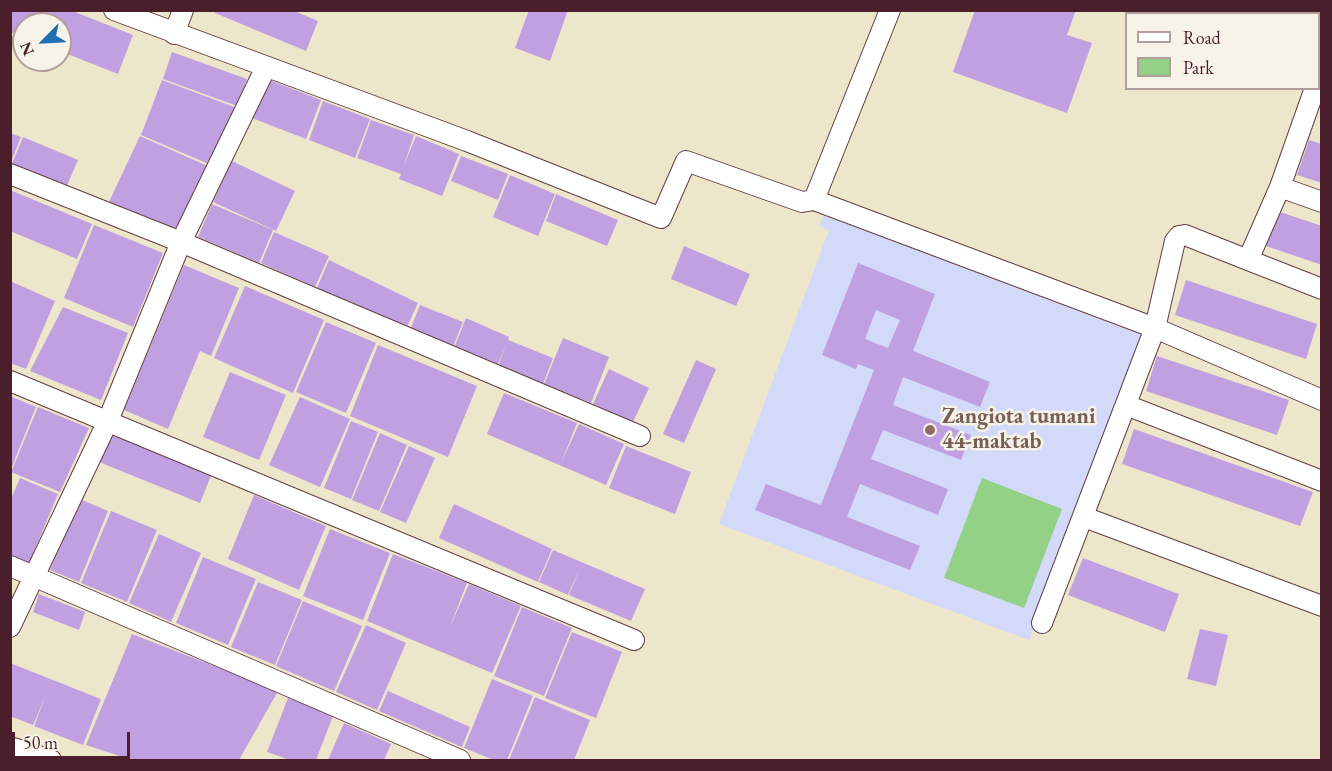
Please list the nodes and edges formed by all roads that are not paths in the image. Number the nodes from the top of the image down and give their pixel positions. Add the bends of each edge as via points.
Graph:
1 (114, 10) edge
2 (183, 10) edge
3 (890, 10) edge
4 (174, 34) junction
5 (266, 68) junction
6 (1315, 90) edge
7 (1314, 113) edge
8 (10, 174) edge
9 (1280, 187) junction
10 (813, 200) junction
11 (1322, 202) edge
12 (181, 242) junction
13 (1248, 260) junction
14 (1322, 289) edge
15 (1155, 328) junction
16 (10, 381) edge
17 (1322, 400) edge
18 (1126, 405) junction
19 (107, 423) junction
20 (640, 436) dead end
21 (1322, 481) edge
22 (1084, 517) junction
23 (10, 566) edge
24 (33, 575) junction
25 (1322, 606) edge
26 (1042, 623) dead end
27 (10, 627) edge
28 (634, 640) dead end
29 (10, 747) edge
30 (51, 760) edge
31 (460, 760) edge

1 - 4 street
2 - 4 street
3 - 10 street
4 - 5 street
5 - 10 street via 467,141 661,218 686,161 802,202
5 - 12 street
6 - 7 street
7 - 9 street
8 - 12 street
9 - 11 street
9 - 13 street
10 - 15 street
12 - 19 street
12 - 20 street
13 - 14 street
13 - 15 street via 1179,236
15 - 17 street
15 - 18 street
16 - 19 street
18 - 21 street
18 - 22 street
19 - 24 street
19 - 28 street
22 - 25 street
22 - 26 street
23 - 24 street
24 - 27 street
24 - 31 street
29 - 30 street

